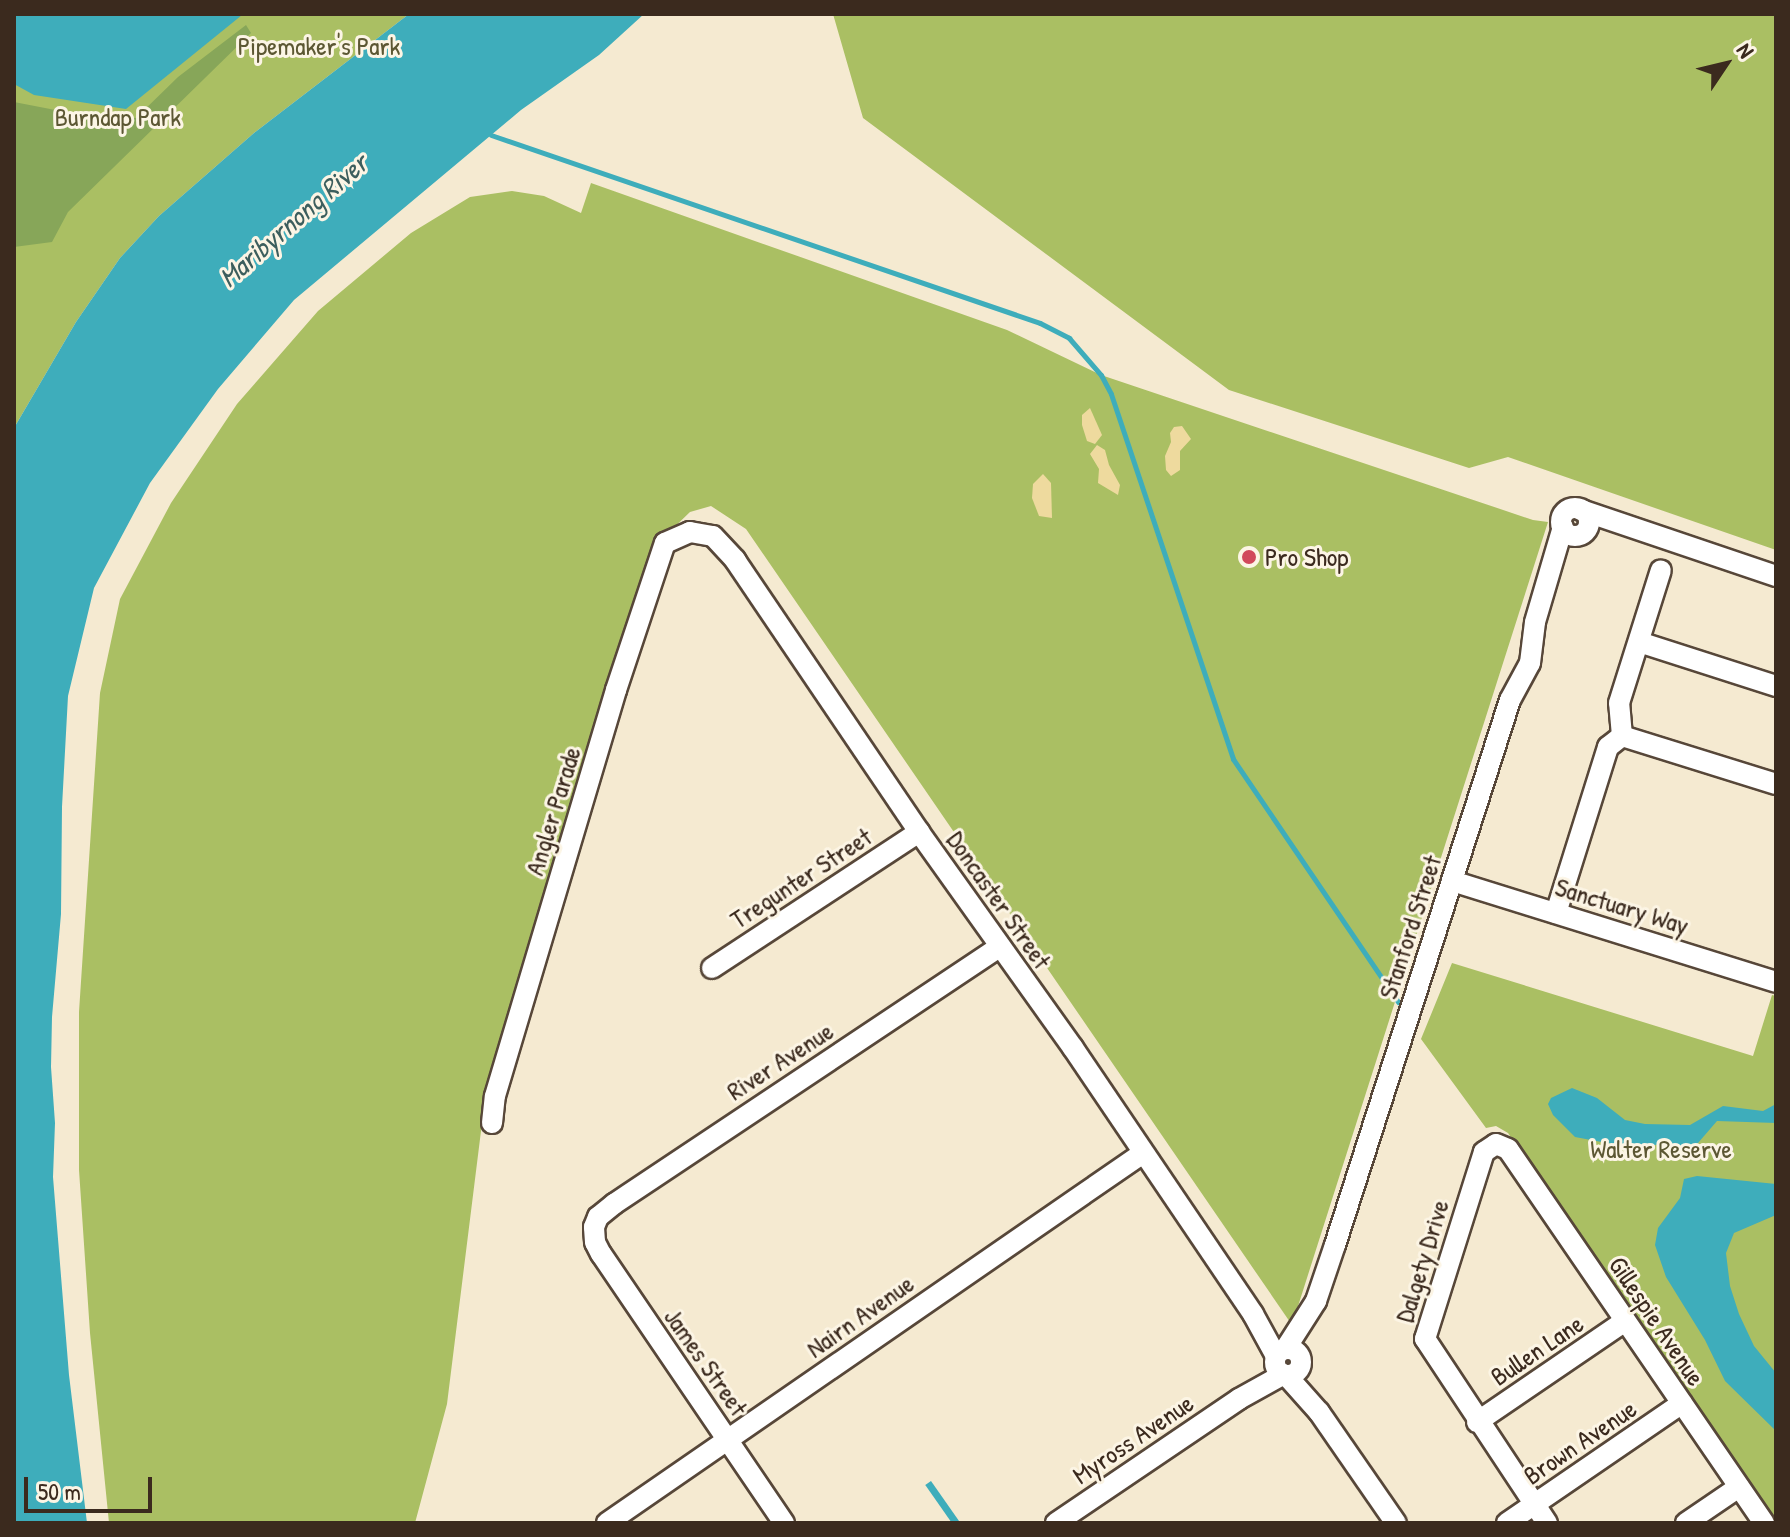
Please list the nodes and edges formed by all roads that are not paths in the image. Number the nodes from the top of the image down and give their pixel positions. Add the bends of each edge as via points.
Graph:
1 (1623, 525) junction
2 (1575, 531) junction
3 (690, 532) joint
4 (1661, 570) dead end
5 (1776, 576) edge
6 (1639, 642) junction
7 (1776, 686) edge
8 (1622, 736) junction
9 (1776, 784) edge
10 (919, 832) junction
11 (1452, 881) junction
12 (1556, 913) junction
13 (1000, 947) junction
14 (712, 968) dead end
15 (1776, 982) edge
16 (492, 1123) dead end
17 (1508, 1149) joint
18 (1143, 1153) junction
19 (594, 1227) joint
20 (1625, 1321) junction
21 (1287, 1362) junction
22 (1682, 1403) junction
23 (1477, 1422) junction
24 (728, 1440) junction
25 (1739, 1487) junction
26 (1534, 1505) junction
27 (607, 1523) edge
28 (784, 1523) edge
29 (1056, 1523) edge
30 (1396, 1523) edge
31 (1507, 1523) edge
32 (1547, 1523) edge
33 (1686, 1523) edge
34 (1764, 1523) edge

1 - 2 street
1 - 2 street, Stanford Street via 1608,516 1568,510 1562,518
1 - 5 street
2 - 11 street, Stanford Street via 1552,571 1535,622 1530,663 1511,695
3 - 10 street, Doncaster Street via 713,536 735,560
3 - 16 street, Angler Parade via 665,543 616,690 495,1096
4 - 6 street
6 - 7 street
6 - 8 street via 1619,703
8 - 9 street
8 - 12 street via 1608,747
10 - 13 street, Doncaster Street
10 - 14 street, Tregunter Street
11 - 12 street, Sanctuary Way
11 - 21 street, Stanford Street via 1316,1301 1310,1338
12 - 15 street, Sanctuary Way
13 - 18 street, Doncaster Street
13 - 19 street, River Avenue via 614,1204
17 - 20 street, Gillespie Avenue
17 - 23 street, Dalgety Drive via 1496,1144 1484,1152 1425,1339
18 - 21 street, Doncaster Street
18 - 24 street, Nairn Avenue
19 - 24 street, James Street via 601,1254
20 - 22 street, Gillespie Avenue
20 - 23 street, Bullen Lane
21 - 29 street, Myross Avenue
21 - 30 street, Doncaster Street
22 - 25 street, Gillespie Avenue
22 - 26 street, Brown Avenue
23 - 26 street, Dalgety Drive
24 - 27 street, Nairn Avenue
24 - 28 street, James Street
25 - 33 street
25 - 34 street, Gillespie Avenue
26 - 31 street, Brown Avenue
26 - 32 street, Dalgety Drive

